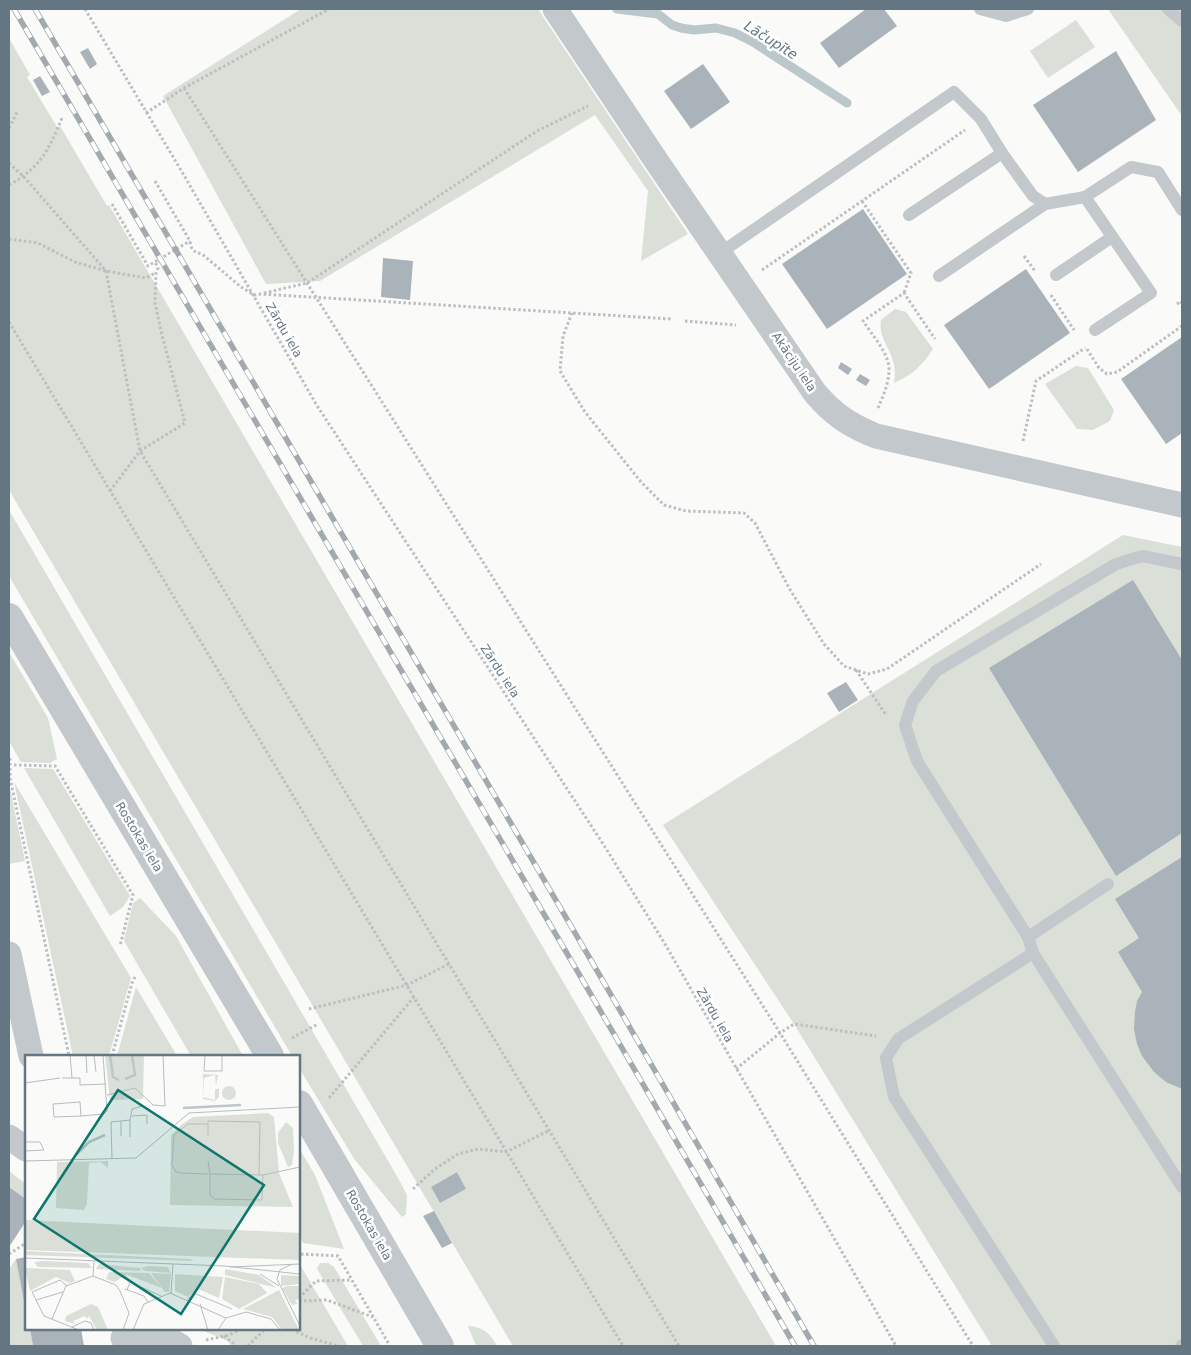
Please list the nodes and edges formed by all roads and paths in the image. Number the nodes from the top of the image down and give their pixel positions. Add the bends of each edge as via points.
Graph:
1 (85, 9) edge
2 (329, 9) edge
3 (555, 9) edge
4 (980, 9) edge
5 (1028, 9) edge
6 (1168, 9) edge
7 (1182, 22) edge
8 (184, 88) junction
9 (590, 105) dead end
10 (17, 112) dead end
11 (146, 113) junction
12 (62, 118) dead end
13 (981, 119) junction
14 (9, 128) edge
15 (1002, 153) junction
16 (9, 163) edge
17 (24, 177) junction
18 (155, 181) dead end
19 (9, 185) edge
20 (1085, 197) junction
21 (862, 201) junction
22 (112, 204) dead end
23 (1045, 204) junction
24 (1182, 210) edge
25 (909, 216) dead end
26 (1112, 237) junction
27 (9, 239) edge
28 (190, 241) junction
29 (728, 248) junction
30 (1024, 256) dead end
31 (155, 262) junction
32 (106, 270) junction
33 (156, 272) junction
34 (939, 276) dead end
35 (1056, 276) dead end
36 (1040, 279) dead end
37 (307, 282) junction
38 (904, 293) junction
39 (261, 294) junction
40 (1050, 294) dead end
41 (254, 296) junction
42 (316, 297) junction
43 (1177, 304) dead end
44 (1182, 304) edge
45 (572, 313) junction
46 (671, 319) dead end
47 (685, 321) dead end
48 (9, 322) edge
49 (738, 325) dead end
50 (1182, 326) edge
51 (1095, 330) dead end
52 (1076, 332) dead end
53 (935, 339) dead end
54 (1081, 340) dead end
55 (1086, 347) junction
56 (876, 416) dead end
57 (1022, 449) dead end
58 (140, 451) junction
59 (110, 491) junction
60 (1182, 505) edge
61 (1041, 564) dead end
62 (1182, 564) edge
63 (9, 617) edge
64 (10, 758) dead end
65 (14, 765) dead end
66 (1108, 884) dead end
67 (1028, 937) junction
68 (120, 946) dead end
69 (1033, 952) junction
70 (9, 954) edge
71 (449, 964) junction
72 (136, 975) dead end
73 (407, 986) junction
74 (414, 997) junction
75 (310, 1009) dead end
76 (780, 1033) junction
77 (898, 1039) junction
78 (31, 1055) edge
79 (69, 1055) edge
80 (112, 1055) edge
81 (269, 1055) edge
82 (736, 1069) junction
83 (303, 1112) edge
84 (548, 1131) junction
85 (9, 1137) edge
86 (25, 1148) edge
87 (506, 1152) junction
88 (1182, 1187) edge
89 (413, 1189) dead end
90 (25, 1244) edge
91 (9, 1254) edge
92 (301, 1254) dead end
93 (352, 1280) junction
94 (300, 1297) edge
95 (300, 1302) edge
96 (373, 1317) junction
97 (238, 1330) edge
98 (264, 1330) edge
99 (293, 1330) edge
100 (224, 1336) junction
101 (123, 1338) edge
102 (179, 1346) edge
103 (235, 1346) edge
104 (248, 1346) edge
105 (338, 1346) edge
106 (390, 1346) edge
107 (440, 1346) edge
108 (623, 1346) edge
109 (679, 1346) edge
110 (896, 1346) edge
111 (973, 1346) edge
112 (1054, 1346) edge

1 - 11 path, Zārdu iela
2 - 8 path
3 - 29 street, Akāciju iela
4 - 5 lane via 1006,16
6 - 7 lane
8 - 11 path
8 - 37 path
9 - 37 path via 537,131
10 - 14 path
11 - 41 path, Zārdu iela
12 - 17 path via 38,164
13 - 15 lane
13 - 21 path
13 - 29 lane via 954,92
15 - 23 lane via 1033,196
15 - 25 lane
16 - 17 path
17 - 19 path
17 - 32 path
18 - 28 path
20 - 23 lane
20 - 24 lane via 1131,167 1158,172
20 - 26 lane
21 - 29 path via 758,274
21 - 38 path via 911,272
22 - 31 path via 148,266
23 - 34 lane
26 - 35 lane
26 - 51 lane via 1151,293
27 - 32 path via 38,243 75,262
28 - 31 path
28 - 41 path via 191,249 202,254
29 - 60 street, Akāciju iela via 815,393 846,422 876,436
30 - 36 path
31 - 33 path
32 - 33 path via 146,278
32 - 58 path
33 - 58 path via 155,303 185,423
37 - 39 path
37 - 42 path
38 - 53 path
38 - 56 path via 863,321 884,352 889,368
39 - 41 path
39 - 42 path
40 - 52 path
41 - 82 path, Zārdu iela via 316,404 620,871
42 - 45 path
42 - 76 path
43 - 44 path
45 - 46 path
45 - 61 path via 563,336 560,371 585,412 641,482 664,505 686,511 744,514 756,523 824,644 844,666 868,674 886,670
47 - 49 path
48 - 59 path
50 - 55 path via 1117,372 1108,374 1099,368
54 - 55 path
55 - 57 path via 1036,381
58 - 59 path
58 - 71 path
59 - 73 path
62 - 67 lane via 1142,556 1116,564 936,671 913,701 905,725 917,761
63 - 81 street, Rostokas iela
64 - 79 path via 10,778
65 - 68 path via 55,766 133,895
66 - 67 lane
67 - 69 lane
69 - 77 lane
69 - 88 lane
70 - 78 street
71 - 73 path
71 - 84 path
72 - 80 path
73 - 74 path
73 - 75 path
74 - 83 path via 348,1076
74 - 87 path
76 - 77 path via 794,1024
76 - 82 path
76 - 111 path
77 - 112 lane via 886,1058 894,1097
82 - 110 path, Zārdu iela
83 - 107 street, Rostokas iela
84 - 87 path
84 - 109 path
85 - 86 street
87 - 89 path via 478,1149 458,1154
87 - 108 path
90 - 91 path
92 - 93 path via 338,1256
93 - 94 path via 316,1282
93 - 96 path
95 - 96 path via 327,1300
96 - 106 path
97 - 100 path
98 - 104 path
99 - 105 path
100 - 102 path
100 - 103 path
101 - 102 street via 157,1336

